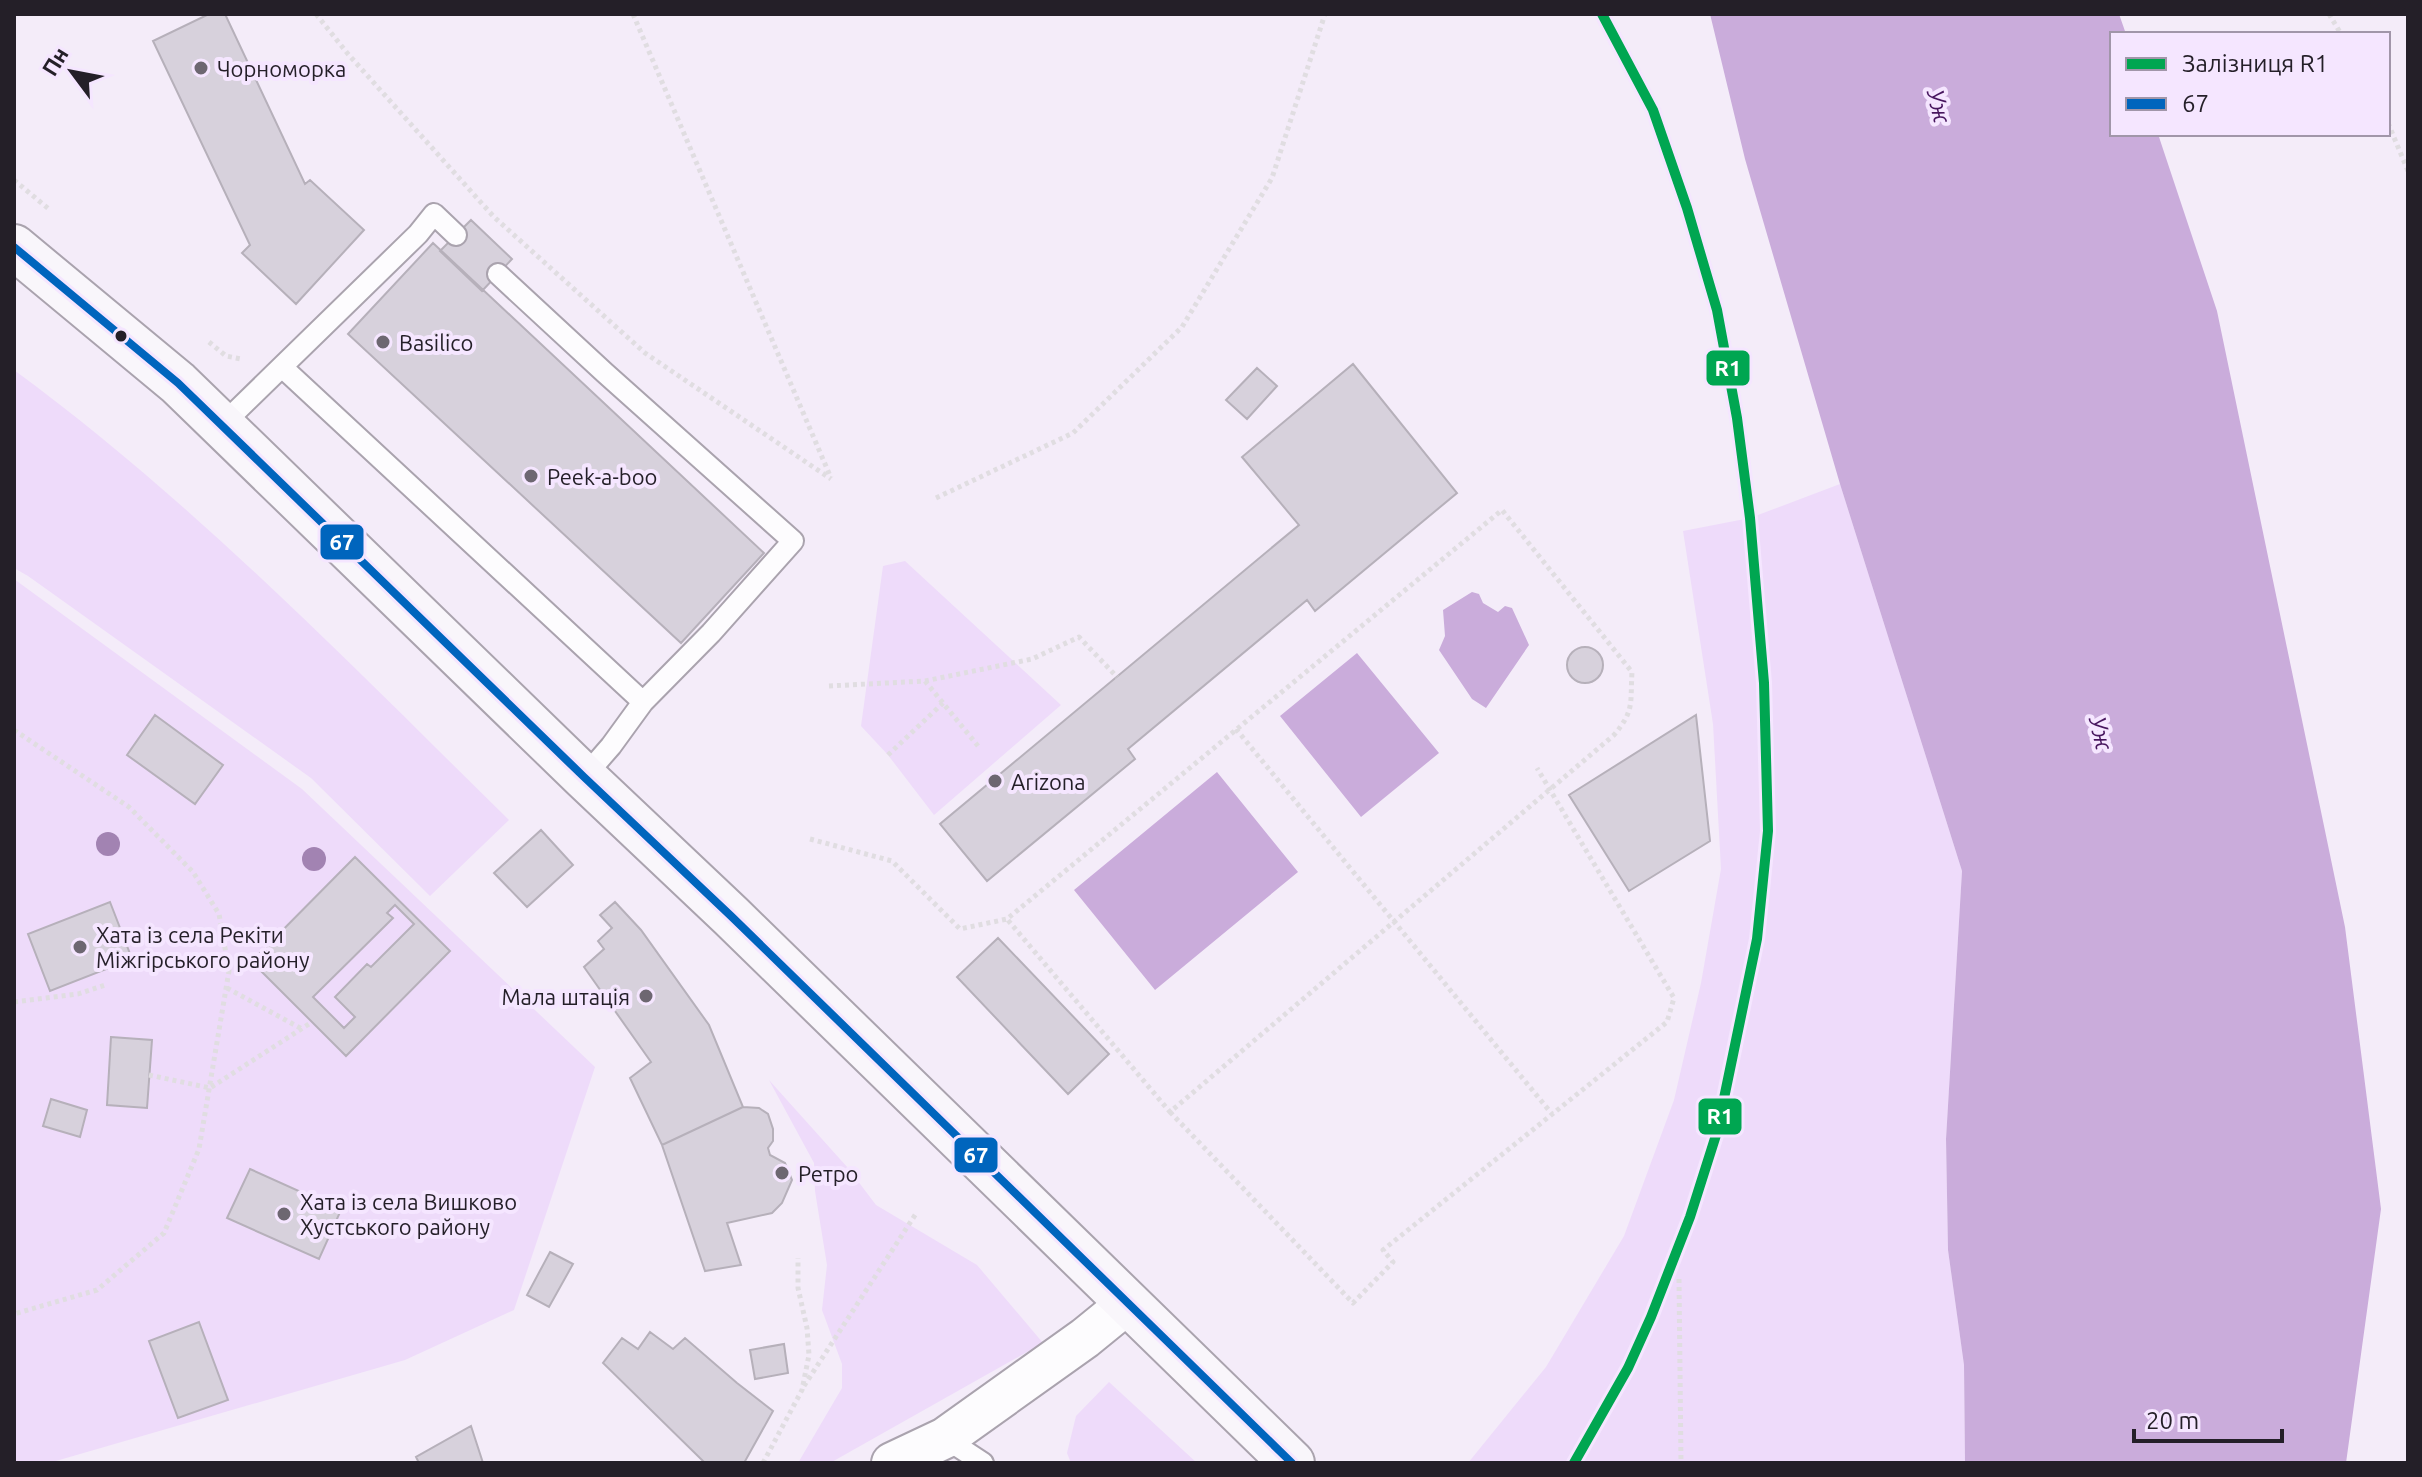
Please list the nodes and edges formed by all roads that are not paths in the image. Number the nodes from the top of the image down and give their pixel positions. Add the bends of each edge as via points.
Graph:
1 (456, 235) dead end
2 (14, 247) edge
3 (498, 274) dead end
4 (282, 367) junction
5 (222, 425) junction
6 (643, 702) junction
7 (584, 777) junction
8 (1128, 1303) junction
9 (945, 1438) junction
10 (892, 1463) edge
11 (983, 1463) edge
12 (1292, 1463) edge

1 - 4 lane via 434,214
2 - 5 main road
3 - 6 lane via 793,541
4 - 5 lane
4 - 6 lane
5 - 7 main road
6 - 7 lane
7 - 8 main road
8 - 9 street
8 - 12 main road
9 - 10 street
9 - 11 lane

